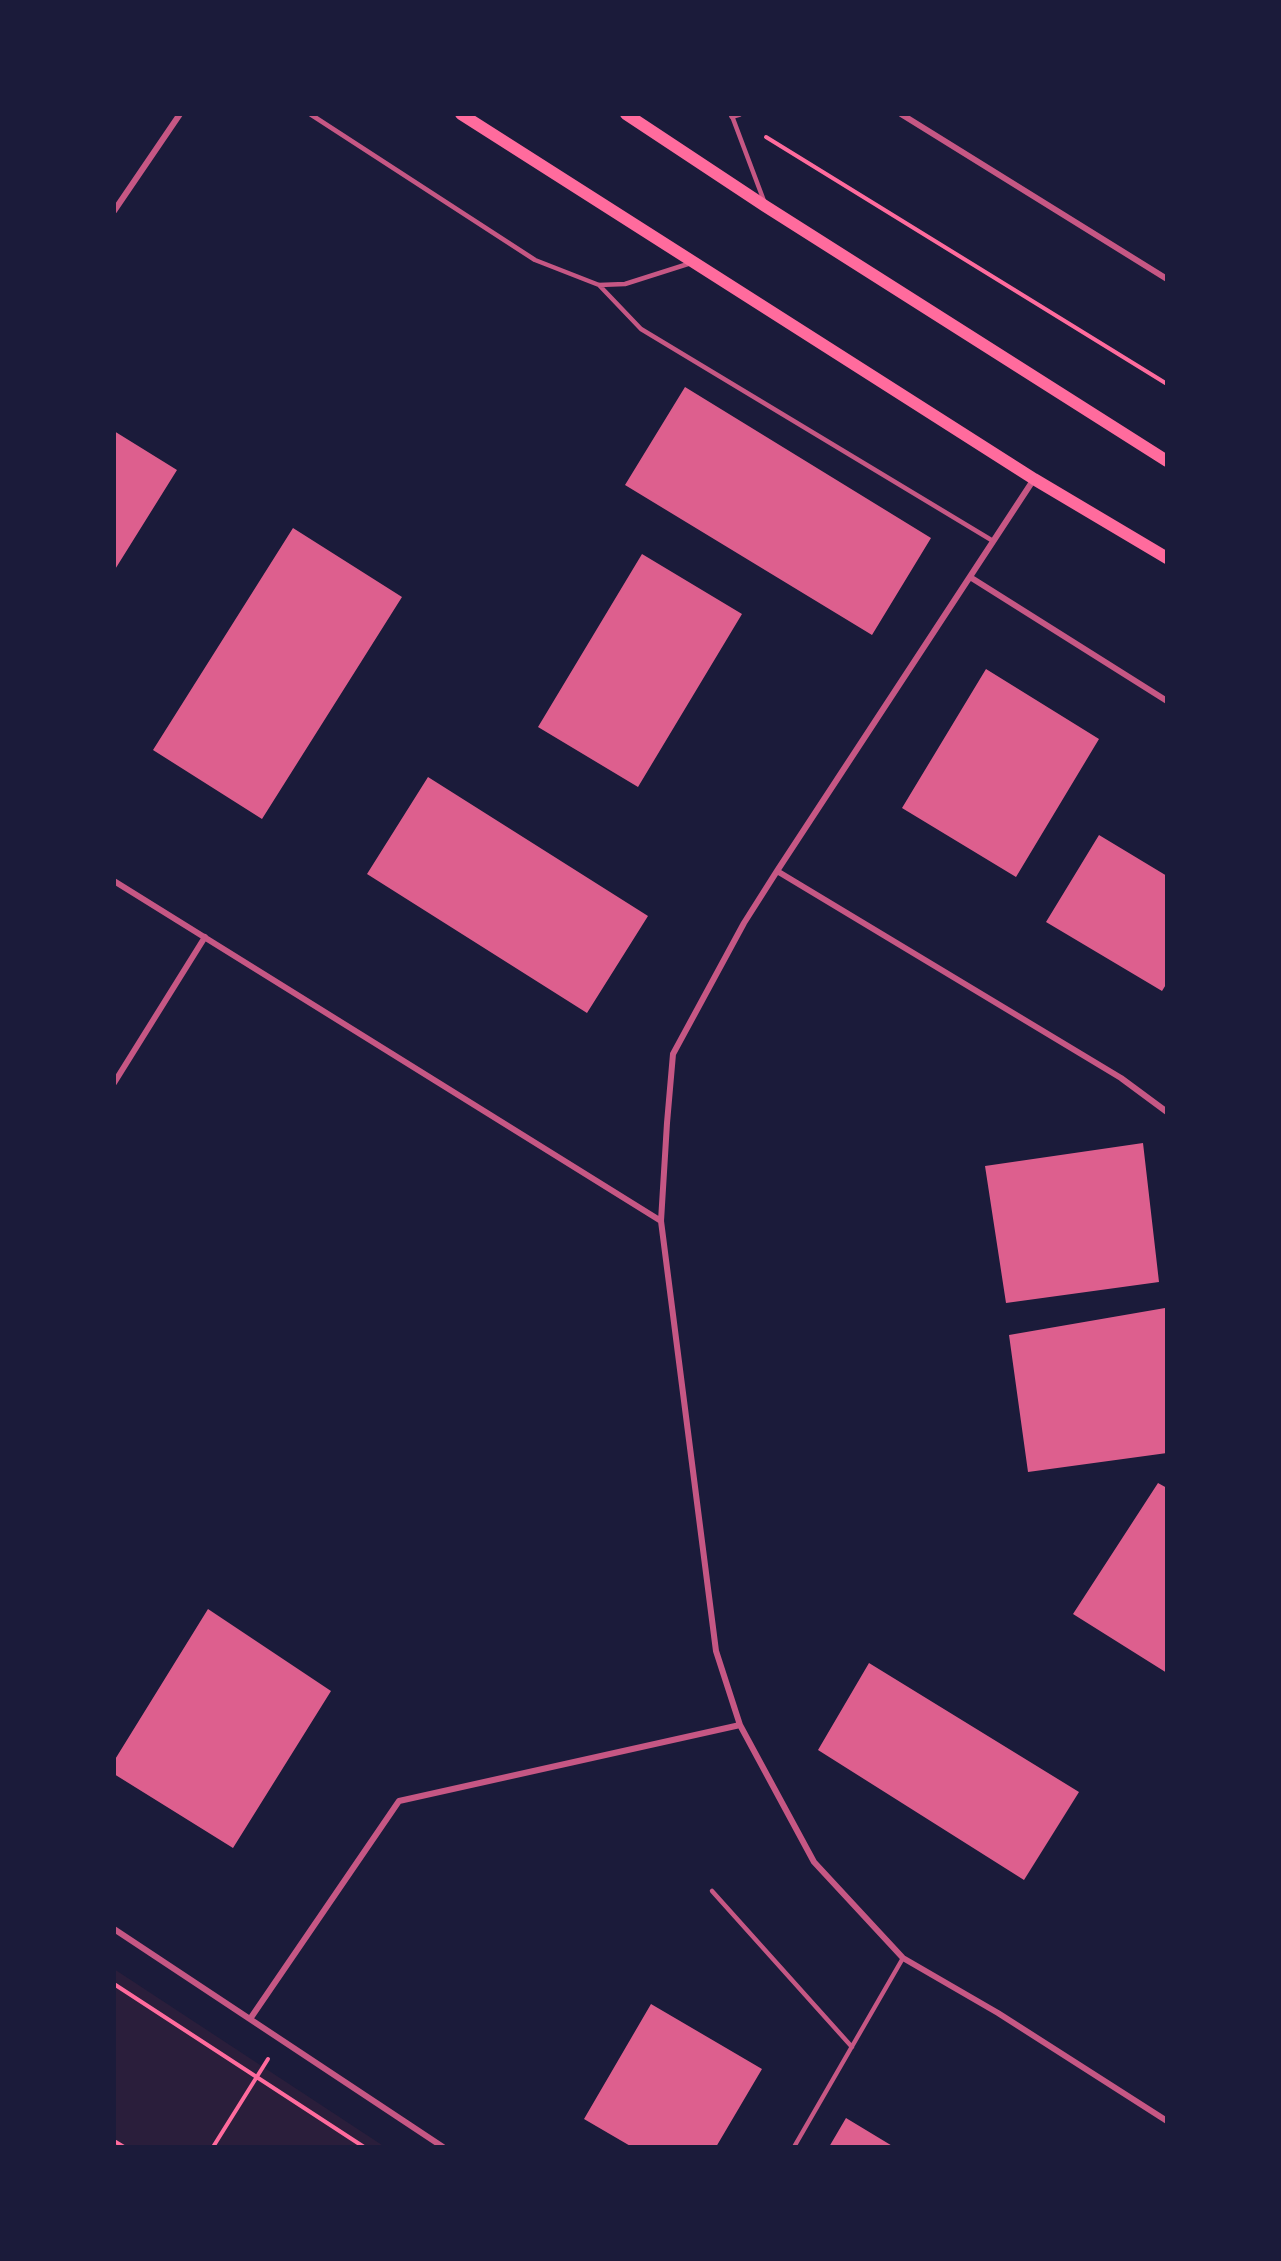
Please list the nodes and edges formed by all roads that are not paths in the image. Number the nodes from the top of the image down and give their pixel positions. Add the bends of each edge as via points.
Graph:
1 (180, 114) edge
2 (310, 114) edge
3 (461, 114) edge
4 (626, 114) edge
5 (901, 114) edge
6 (734, 115) edge
7 (765, 206) junction
8 (114, 212) edge
9 (693, 262) junction
10 (1167, 279) edge
11 (599, 285) junction
12 (1167, 461) edge
13 (1034, 479) junction
14 (993, 541) junction
15 (1167, 558) edge
16 (970, 577) junction
17 (1167, 701) edge
18 (777, 871) junction
19 (114, 881) edge
20 (205, 937) junction
21 (114, 1083) edge
22 (1167, 1112) edge
23 (661, 1221) junction
24 (740, 1725) junction
25 (712, 1891) dead end
26 (114, 1929) edge
27 (903, 1958) junction
28 (250, 2019) junction
29 (852, 2046) junction
30 (1167, 2121) edge
31 (443, 2147) edge
32 (794, 2147) edge

1 - 8 street
2 - 11 lane via 535,260
3 - 9 main road
4 - 7 main road
5 - 10 street
6 - 7 lane
7 - 12 main road
9 - 11 lane via 625,284
9 - 13 main road
11 - 14 lane via 641,329
13 - 14 street
13 - 15 main road
14 - 16 street
16 - 17 street
16 - 18 street
18 - 22 street via 1121,1078
18 - 23 street via 673,1054
19 - 20 street
20 - 21 street
20 - 23 street
23 - 24 street via 716,1651
24 - 27 street via 814,1862
24 - 28 street via 399,1801
25 - 29 lane
26 - 28 street
27 - 29 lane
27 - 30 street via 998,2013
28 - 31 street
29 - 32 lane

